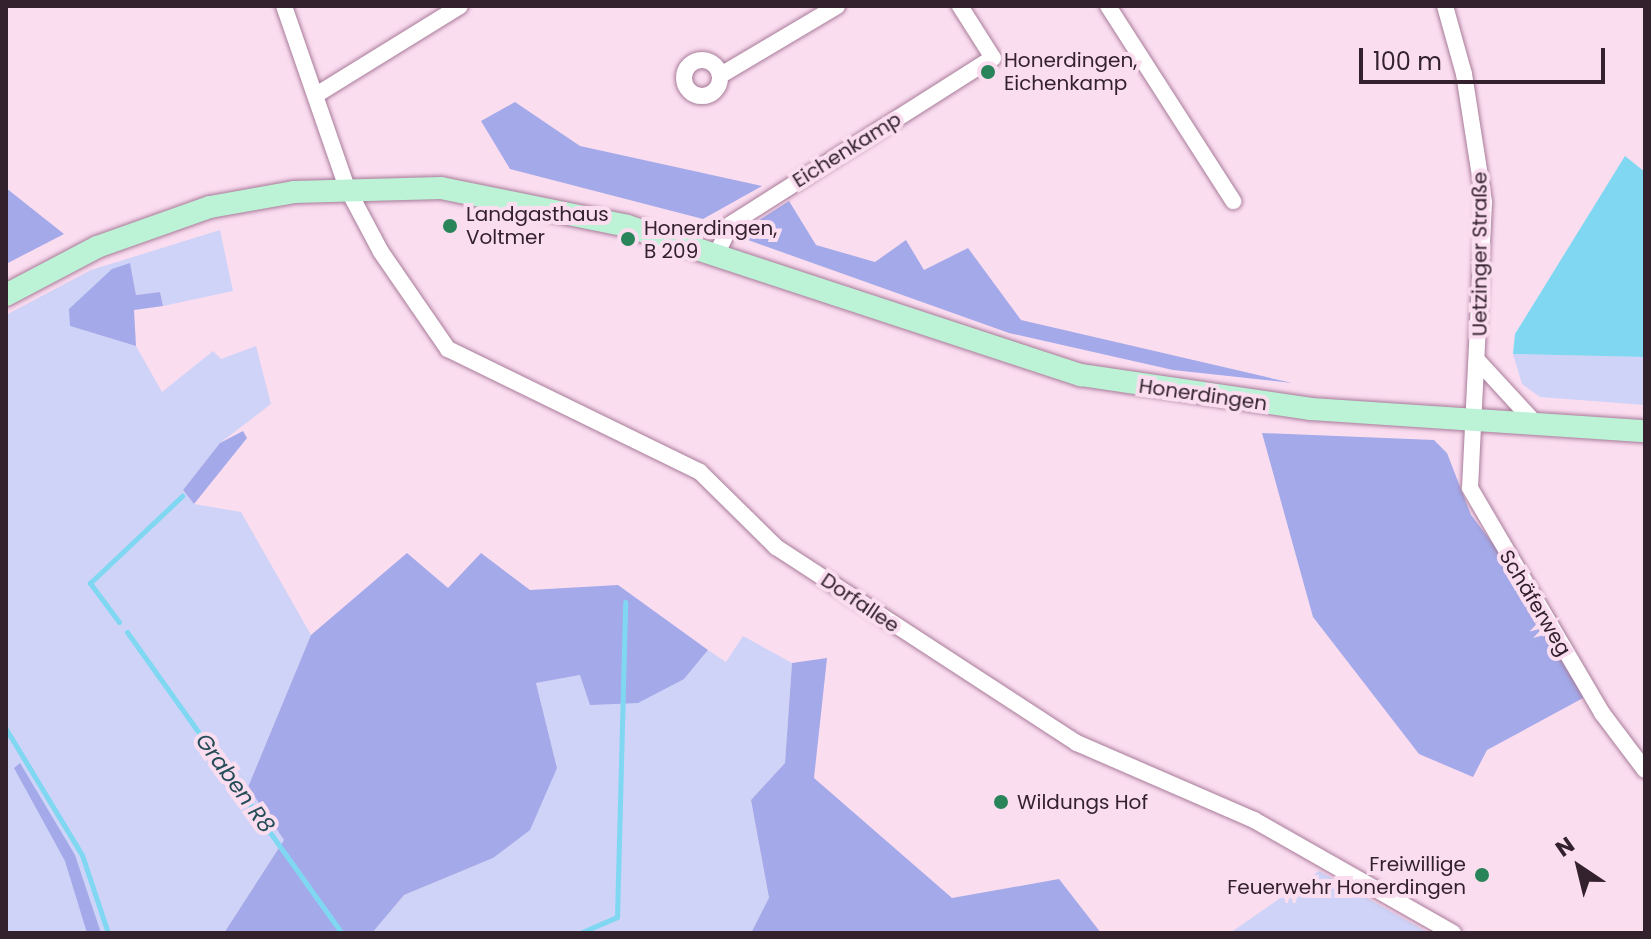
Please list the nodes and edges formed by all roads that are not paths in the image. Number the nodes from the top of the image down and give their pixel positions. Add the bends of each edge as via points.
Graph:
1 (284, 6) edge
2 (460, 6) edge
3 (837, 6) edge
4 (960, 6) edge
5 (1108, 6) edge
6 (1445, 6) edge
7 (721, 75) dead end
8 (316, 95) junction
9 (347, 188) junction
10 (1233, 201) dead end
11 (716, 255) junction
12 (6, 295) edge
13 (1479, 362) junction
14 (1473, 420) junction
15 (1536, 424) junction
16 (1645, 431) edge
17 (1645, 770) edge
18 (1453, 933) edge

1 - 8 street, Dorfallee
2 - 8 street
3 - 7 street
4 - 11 street, Eichenkamp via 993,58 731,224
5 - 10 street
6 - 13 street, Uetzinger Straße via 1482,180
8 - 9 street, Dorfallee
9 - 11 main road, Honerdingen via 441,188 542,203
9 - 12 main road, Honerdingen via 252,198 177,216 97,247
9 - 18 street, Dorfallee via 381,252 448,349 468,363 700,472 776,547 1077,743 1254,820
11 - 14 main road, Honerdingen via 1081,375 1311,409
13 - 14 street, Uetzinger Straße
13 - 15 street
14 - 15 main road, Honerdingen
14 - 17 street, Schäferweg via 1468,463 1478,510
15 - 16 main road, Honerdingen

